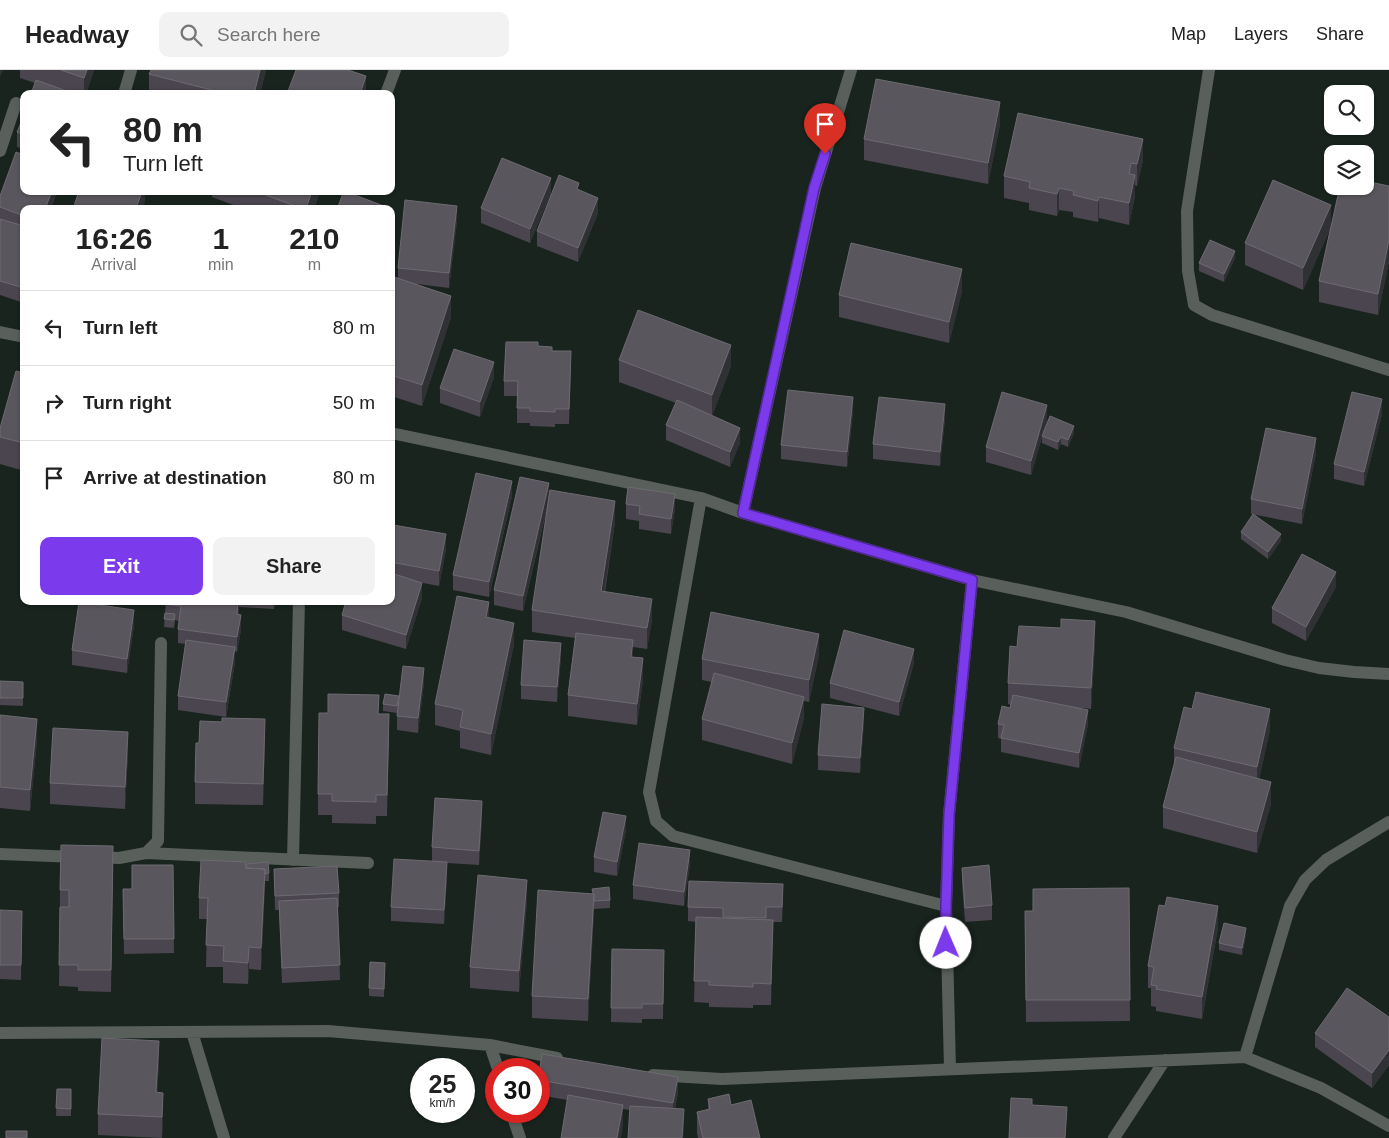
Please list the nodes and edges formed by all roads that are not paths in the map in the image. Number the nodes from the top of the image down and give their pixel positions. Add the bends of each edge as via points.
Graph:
1 (131, 70) edge
2 (395, 70) edge
3 (851, 70) edge
4 (1209, 70) edge
5 (125, 90) edge
6 (388, 90) edge
7 (16, 103) dead end
8 (0, 152) edge
9 (0, 332) edge
10 (20, 336) edge
11 (1389, 370) edge
12 (395, 434) edge
13 (701, 498) junction
14 (743, 513) junction
15 (972, 580) junction
16 (299, 605) edge
17 (161, 643) dead end
18 (1389, 674) edge
19 (1389, 822) edge
20 (146, 853) junction
21 (0, 854) edge
22 (293, 860) junction
23 (368, 863) dead end
24 (946, 906) junction
25 (192, 1032) junction
26 (0, 1033) edge
27 (490, 1045) junction
28 (1245, 1057) junction
29 (494, 1058) edge
30 (1165, 1060) junction
31 (573, 1061) edge
32 (950, 1069) junction
33 (638, 1074) edge
34 (515, 1123) edge
35 (1389, 1126) edge
36 (224, 1138) edge
37 (520, 1138) edge
38 (1114, 1138) edge

1 - 5 street
2 - 6 street
3 - 14 street via 814,188
4 - 11 street via 1187,211 1188,271 1194,305 1212,315
7 - 8 street
9 - 10 street
12 - 13 street
13 - 14 street
13 - 24 street via 649,792 656,821 673,836
14 - 15 street
15 - 18 street via 1126,612 1319,668
15 - 24 street via 949,815
16 - 22 street
17 - 20 street via 158,841
19 - 28 street via 1326,860 1305,880 1290,906
20 - 21 street via 119,858
20 - 22 street
22 - 23 street
24 - 32 street
25 - 26 street
25 - 27 street via 328,1031
25 - 36 street
27 - 29 street
27 - 31 street
28 - 30 street
28 - 35 street via 1321,1088
30 - 32 street
30 - 38 street
32 - 33 street via 722,1079
34 - 37 street

